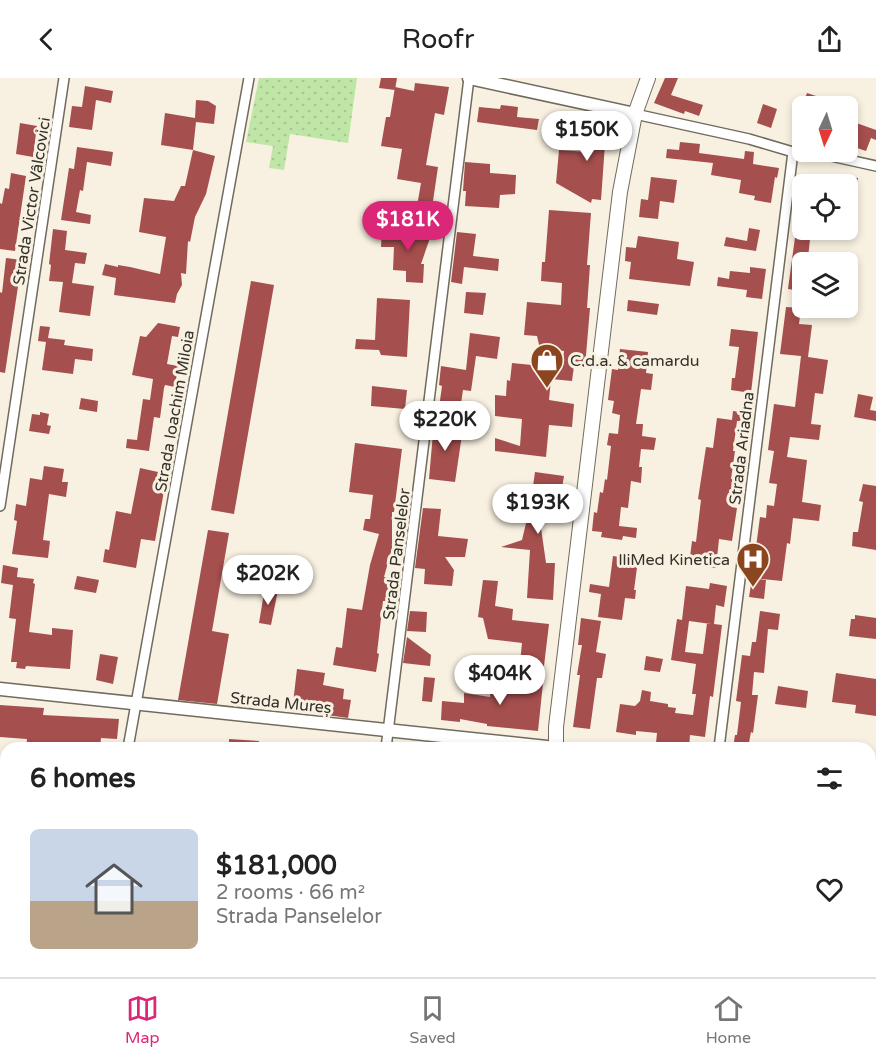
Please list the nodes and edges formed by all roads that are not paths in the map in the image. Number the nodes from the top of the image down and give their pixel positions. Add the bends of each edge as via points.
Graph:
1 (64, 78) edge
2 (249, 78) edge
3 (469, 78) edge
4 (648, 78) edge
5 (635, 114) junction
6 (792, 152) edge
7 (792, 160) edge
8 (858, 162) edge
9 (876, 166) edge
10 (0, 506) edge
11 (0, 689) edge
12 (135, 704) junction
13 (389, 730) junction
14 (129, 742) edge
15 (387, 742) edge
16 (500, 742) edge
17 (556, 742) edge
18 (720, 742) edge

1 - 10 street, Strada Victor Vâlcovici
2 - 12 street, Strada Ioachim Miloia
3 - 5 street
3 - 13 street, Strada Panselelor
4 - 5 main road
5 - 6 street
5 - 17 main road via 620,192
7 - 18 street, Strada Ariadna
8 - 9 street
11 - 12 street, Strada Mureș
12 - 13 street, Strada Mureș
12 - 14 street, Strada Ioachim Miloia
13 - 15 street, Strada Panselelor
13 - 16 street, Strada Mureș

